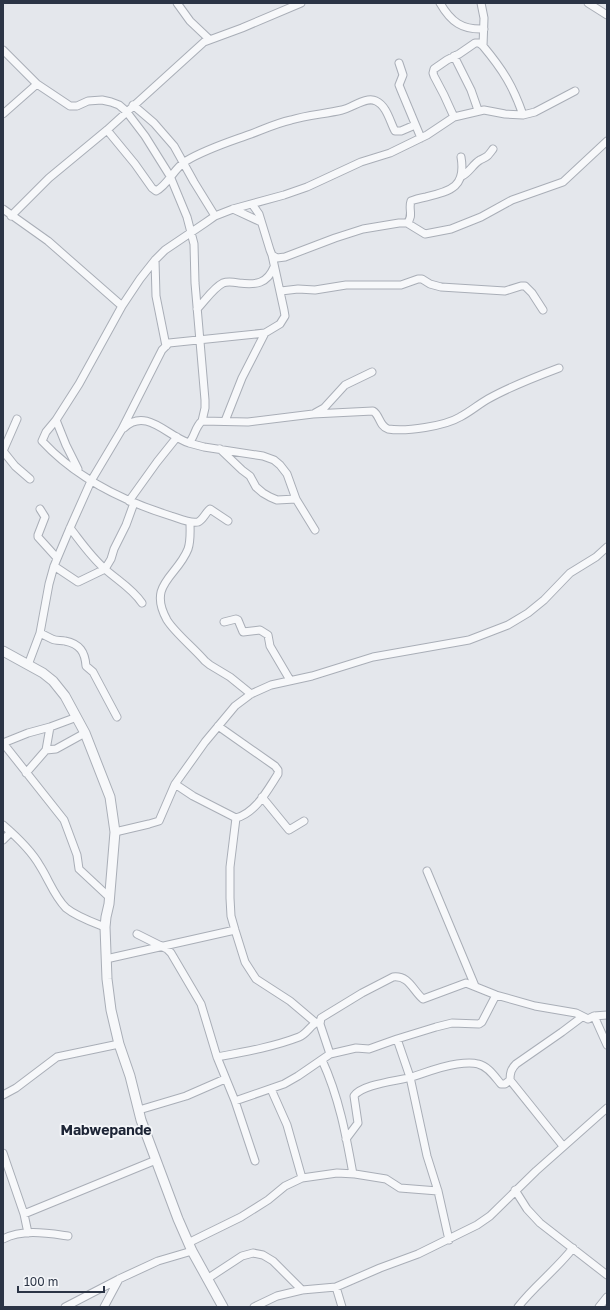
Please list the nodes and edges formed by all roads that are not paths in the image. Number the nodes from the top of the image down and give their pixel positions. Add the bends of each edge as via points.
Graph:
1 (302, 3) edge
2 (440, 3) edge
3 (481, 3) edge
4 (588, 3) edge
5 (180, 4) edge
6 (607, 15) edge
7 (484, 29) junction
8 (209, 39) junction
9 (483, 46) junction
10 (3, 50) edge
11 (454, 56) junction
12 (399, 63) dead end
13 (37, 84) junction
14 (575, 91) dead end
15 (134, 105) junction
16 (478, 110) junction
17 (126, 111) junction
18 (3, 114) edge
19 (523, 115) junction
20 (454, 117) junction
21 (415, 125) junction
22 (107, 130) junction
23 (421, 138) junction
24 (607, 141) edge
25 (493, 150) dead end
26 (461, 156) dead end
27 (183, 163) junction
28 (170, 176) junction
29 (462, 176) junction
30 (252, 204) junction
31 (3, 209) edge
32 (233, 209) junction
33 (11, 216) junction
34 (215, 216) junction
35 (261, 222) junction
36 (407, 223) junction
37 (192, 232) junction
38 (272, 255) junction
39 (155, 260) junction
40 (274, 267) junction
41 (281, 291) junction
42 (122, 306) junction
43 (197, 309) junction
44 (543, 310) dead end
45 (265, 333) junction
46 (200, 339) junction
47 (166, 346) junction
48 (559, 368) dead end
49 (372, 372) dead end
50 (313, 414) junction
51 (17, 419) dead end
52 (56, 420) junction
53 (202, 421) junction
54 (225, 421) junction
55 (122, 429) junction
56 (177, 438) junction
57 (189, 443) junction
58 (220, 449) junction
59 (80, 473) junction
60 (30, 479) dead end
61 (91, 481) junction
62 (296, 499) junction
63 (132, 502) junction
64 (40, 509) dead end
65 (228, 521) dead end
66 (190, 522) junction
67 (70, 528) junction
68 (315, 530) dead end
69 (607, 547) edge
70 (57, 558) junction
71 (54, 566) junction
72 (105, 569) junction
73 (142, 603) dead end
74 (224, 622) dead end
75 (40, 633) junction
76 (3, 651) edge
77 (28, 665) junction
78 (290, 680) junction
79 (251, 694) junction
80 (77, 717) junction
81 (117, 718) dead end
82 (218, 726) junction
83 (50, 728) junction
84 (85, 733) junction
85 (3, 743) edge
86 (46, 750) junction
87 (26, 773) junction
88 (175, 784) junction
89 (262, 797) junction
90 (236, 818) junction
91 (304, 821) dead end
92 (3, 825) edge
93 (11, 832) junction
94 (115, 832) junction
95 (3, 840) edge
96 (427, 871) dead end
97 (109, 897) junction
98 (105, 927) junction
99 (235, 930) junction
100 (137, 934) dead end
101 (162, 946) junction
102 (106, 959) junction
103 (475, 986) junction
104 (496, 995) junction
105 (607, 1015) edge
106 (594, 1016) junction
107 (582, 1017) junction
108 (317, 1022) junction
109 (396, 1039) junction
110 (118, 1044) junction
111 (607, 1046) edge
112 (330, 1054) junction
113 (217, 1057) junction
114 (322, 1060) junction
115 (410, 1077) junction
116 (225, 1079) junction
117 (510, 1080) junction
118 (271, 1089) junction
119 (3, 1095) edge
120 (235, 1102) junction
121 (607, 1108) edge
122 (139, 1110) junction
123 (346, 1139) junction
124 (563, 1146) junction
125 (3, 1153) edge
126 (156, 1160) junction
127 (255, 1161) dead end
128 (353, 1174) junction
129 (302, 1178) junction
130 (515, 1190) junction
131 (438, 1192) junction
132 (24, 1214) junction
133 (28, 1233) junction
134 (68, 1236) dead end
135 (3, 1238) edge
136 (448, 1240) junction
137 (190, 1247) junction
138 (573, 1248) junction
139 (607, 1275) edge
140 (119, 1279) junction
141 (207, 1279) junction
142 (336, 1287) junction
143 (302, 1290) junction
144 (607, 1297) edge
145 (65, 1307) edge
146 (104, 1307) edge
147 (223, 1307) edge
148 (254, 1307) edge
149 (342, 1307) edge
150 (518, 1307) edge
151 (600, 1307) edge

1 - 8 street
2 - 7 street via 463,27
3 - 7 street
4 - 6 street
5 - 8 street via 198,30
7 - 9 street
8 - 15 street
9 - 11 street via 475,43
9 - 19 street via 503,72
10 - 13 street
11 - 16 street
11 - 20 street via 436,66 433,73
12 - 21 street via 403,75 399,85
13 - 17 street via 70,106 102,100 119,105
13 - 18 street
14 - 19 street
15 - 17 street
15 - 27 street via 164,134
16 - 19 street
16 - 20 street
17 - 22 street
17 - 28 street
20 - 23 street
21 - 23 street
21 - 27 street via 395,131 381,104 367,100 342,110 278,123 203,152
22 - 28 street via 154,190 162,187
22 - 33 street via 49,178
23 - 30 street via 307,187
24 - 36 street via 564,182 512,200 465,224 425,234
25 - 29 street
26 - 29 street
27 - 28 street
27 - 34 street
28 - 37 street
29 - 36 street via 454,188 411,201 411,216
30 - 32 street
30 - 35 street
31 - 33 street
32 - 34 street
32 - 35 street
33 - 42 street via 48,241
34 - 37 street
35 - 38 street
36 - 38 street via 363,229 285,257 277,258
37 - 39 street
37 - 43 street via 196,254
38 - 40 street
39 - 42 street
39 - 47 street via 156,296
40 - 41 street
40 - 43 street via 268,279 264,281 251,284 231,281 224,283
41 - 44 street via 315,290 346,285 401,285 418,279 441,287 504,291 525,286
41 - 45 street via 285,316 274,329
42 - 52 street via 86,373
43 - 46 street
45 - 46 street
45 - 54 street via 242,378
46 - 47 street via 175,341
46 - 53 street via 205,400
47 - 55 street
48 - 50 street via 527,380 488,399 452,421 437,426 388,428 381,424 373,411
49 - 50 street via 345,385 324,408
50 - 54 street via 248,422
51 - 60 street via 3,451
52 - 59 street
52 - 59 street via 42,441
53 - 54 street
53 - 57 street
55 - 56 street via 138,420 149,422
55 - 61 street
56 - 57 street
56 - 63 street via 157,462
57 - 58 street
58 - 62 street via 250,476 263,493 278,500
58 - 62 street via 274,460 286,474
59 - 61 street
61 - 63 street
61 - 67 street
62 - 68 street
63 - 66 street
63 - 72 street via 126,524
64 - 70 street via 45,518 38,537
65 - 66 street via 210,509 200,520
66 - 79 street via 188,550 162,585 160,598 163,611 175,630 210,665
67 - 70 street
67 - 72 street
69 - 78 street via 570,573 528,613 508,625 469,640 380,656
70 - 71 street
71 - 72 street via 78,582
71 - 75 street
72 - 73 street via 125,584
74 - 78 street via 236,619 243,632 260,630 268,634 270,646
75 - 77 street
75 - 81 street via 53,640 75,644 81,650 85,655 86,666 93,672
76 - 77 street
77 - 80 street via 53,681
78 - 79 street
79 - 82 street via 235,706
80 - 83 street
80 - 84 street
82 - 88 street
82 - 89 street via 275,766 278,774
83 - 85 street
83 - 86 street
84 - 86 street via 56,749
84 - 94 street via 110,796
85 - 87 street
86 - 87 street
87 - 97 street via 64,820 79,869
88 - 90 street
88 - 94 street via 159,821
89 - 90 street via 253,808
89 - 91 street via 288,830
90 - 99 street via 230,867 231,916
92 - 93 street
93 - 95 street
93 - 98 street via 40,865 60,901 79,916
94 - 97 street
96 - 103 street
97 - 98 street
98 - 102 street
99 - 101 street
99 - 108 street via 245,962 256,979
100 - 101 street
101 - 102 street
101 - 113 street via 171,953 201,1004
102 - 110 street via 111,1010
103 - 104 street
103 - 108 street via 466,983 424,999 405,979 393,977 362,993
104 - 107 street via 535,1006 574,1012
104 - 109 street via 480,1023 452,1023
105 - 106 street
106 - 107 street via 588,1019
106 - 111 street
107 - 117 street via 513,1067
108 - 112 street
108 - 113 street via 298,1037
109 - 112 street via 368,1049 356,1048
109 - 115 street
110 - 119 street via 57,1057
110 - 122 street
112 - 114 street
113 - 116 street
114 - 118 street via 293,1079
114 - 123 street via 335,1090
115 - 117 street via 456,1064 471,1063 484,1066 501,1084
115 - 123 street via 372,1086 355,1094 358,1123
115 - 131 street via 427,1156
116 - 120 street
116 - 122 street via 186,1096
117 - 124 street
118 - 120 street
118 - 129 street via 288,1125
120 - 127 street
121 - 124 street
122 - 126 street
123 - 128 street
124 - 130 street
125 - 132 street
126 - 132 street
126 - 137 street
128 - 129 street via 337,1173
128 - 131 street via 386,1180 400,1188
129 - 137 street via 285,1186 268,1200
130 - 136 street via 484,1221
130 - 138 street via 533,1216
131 - 136 street
132 - 133 street
133 - 134 street
133 - 135 street
136 - 142 street
137 - 140 street
137 - 141 street
138 - 139 street
138 - 150 street
140 - 145 street
140 - 146 street
141 - 143 street via 242,1256 253,1253 273,1261
141 - 147 street
142 - 143 street
142 - 149 street
143 - 148 street via 277,1296
144 - 151 street

